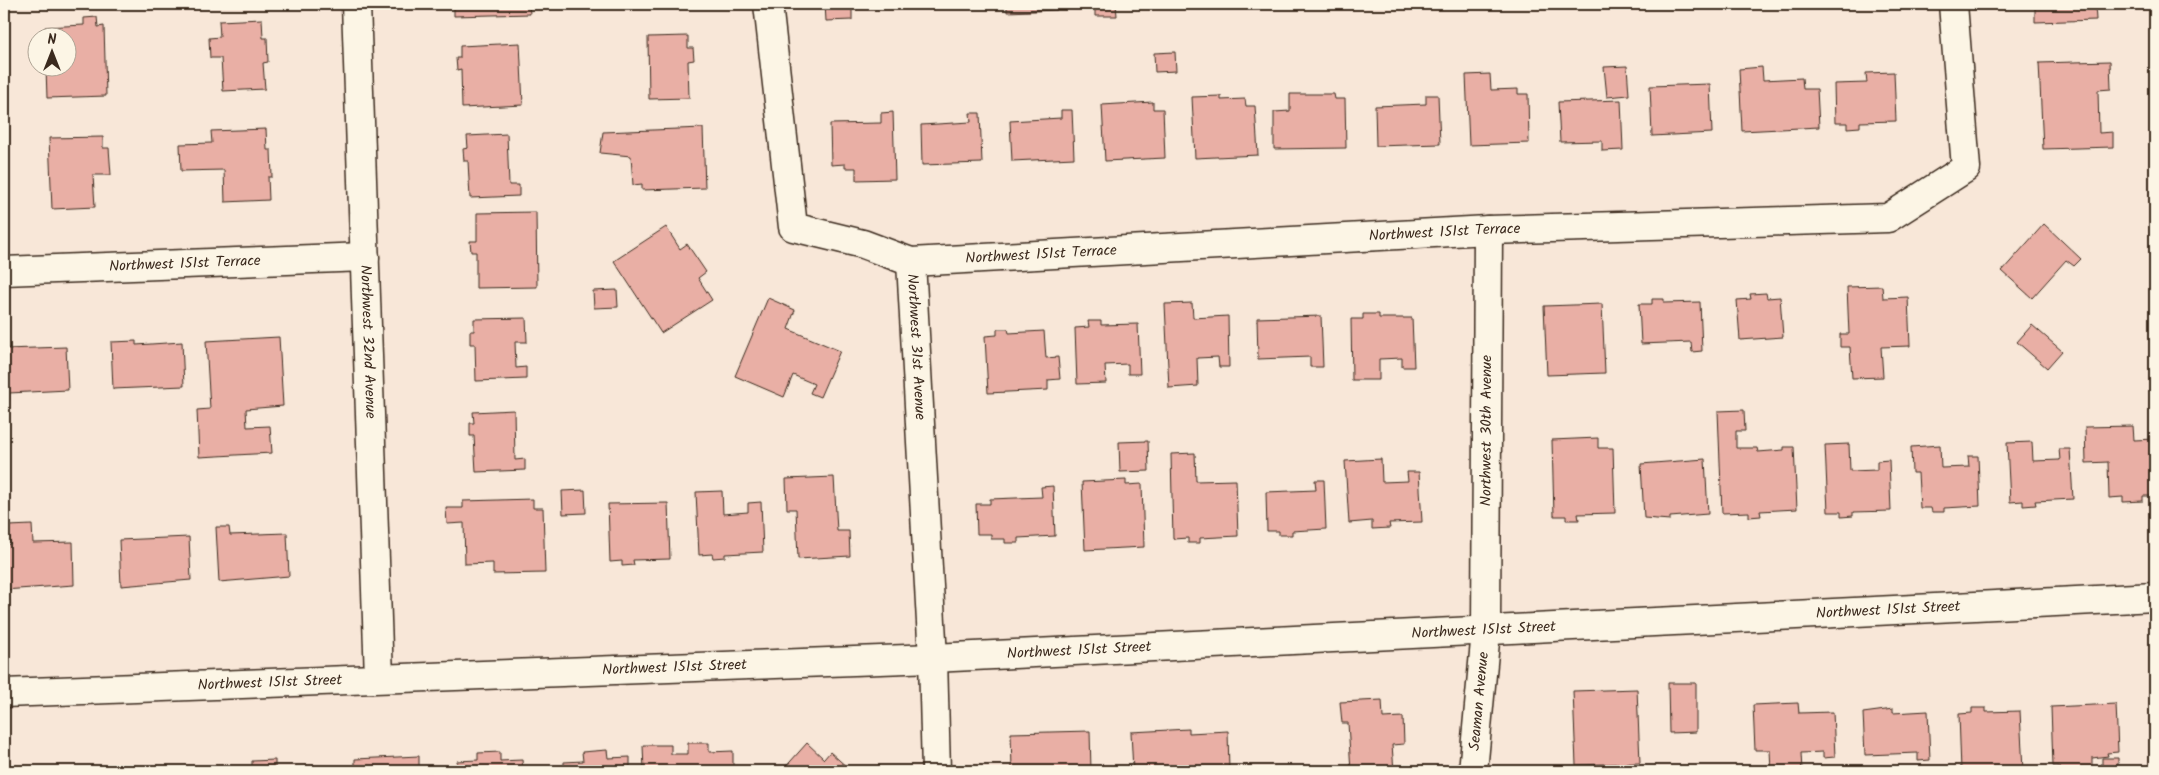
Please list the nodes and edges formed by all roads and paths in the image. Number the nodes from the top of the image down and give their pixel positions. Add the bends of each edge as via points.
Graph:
1 (356, 4) edge
2 (768, 4) edge
3 (1953, 4) edge
4 (1488, 230) junction
5 (366, 257) junction
6 (911, 262) junction
7 (4, 271) edge
8 (2155, 597) edge
9 (1486, 631) junction
10 (932, 658) junction
11 (379, 678) junction
12 (4, 693) edge
13 (936, 771) edge
14 (1473, 771) edge

1 - 5 street, Northwest 32nd Avenue
2 - 6 street, Northwest 31st Avenue via 793,226 863,244
3 - 4 street, Northwest 151st Terrace via 1966,168 1888,218
4 - 6 street, Northwest 151st Terrace
4 - 9 street, Northwest 30th Avenue
5 - 7 street, Northwest 151st Terrace
5 - 11 street, Northwest 32nd Avenue
6 - 10 street, Northwest 31st Avenue
8 - 9 street, Northwest 151st Street
9 - 10 street, Northwest 151st Street
9 - 14 street, Seaman Avenue
10 - 11 street, Northwest 151st Street
10 - 13 street, Northwest 31st Avenue
11 - 12 street, Northwest 151st Street

